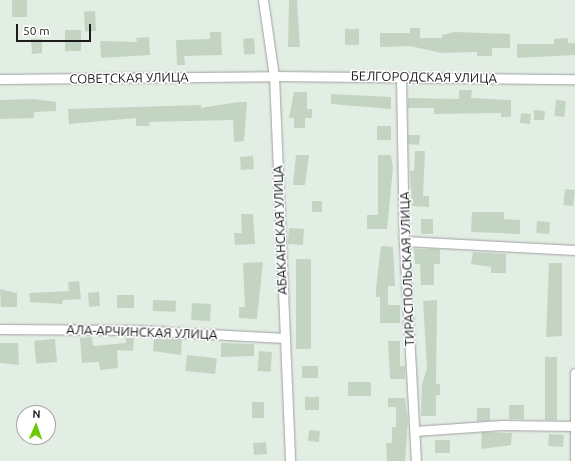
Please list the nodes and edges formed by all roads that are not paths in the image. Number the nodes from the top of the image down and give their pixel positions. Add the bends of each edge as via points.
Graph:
1 (263, 0) edge
2 (259, 76) joint
3 (274, 76) junction
4 (401, 77) junction
5 (0, 79) edge
6 (575, 79) edge
7 (404, 241) junction
8 (575, 250) edge
9 (0, 329) edge
10 (285, 338) junction
11 (575, 373) edge
12 (574, 426) edge
13 (415, 431) junction
14 (290, 461) edge
15 (416, 461) edge
16 (575, 461) edge

1 - 3 street, АБАКАНСКАЯ УЛИЦА
2 - 3 street, БЕЛГОРОДСКАЯ УЛИЦА
2 - 5 street, СОВЕТСКАЯ УЛИЦА
3 - 4 street, БЕЛГОРОДСКАЯ УЛИЦА
3 - 10 street, АБАКАНСКАЯ УЛИЦА
4 - 6 street, БЕЛГОРОДСКАЯ УЛИЦА
4 - 7 street, ТИРАСПОЛЬСКАЯ УЛИЦА
7 - 8 street
7 - 13 street, ТИРАСПОЛЬСКАЯ УЛИЦА
9 - 10 street, АЛА-АРЧИНСКАЯ УЛИЦА via 134,330
10 - 14 street, АБАКАНСКАЯ УЛИЦА
11 - 12 street
12 - 13 street via 502,425
12 - 16 street
13 - 15 street, ТИРАСПОЛЬСКАЯ УЛИЦА

